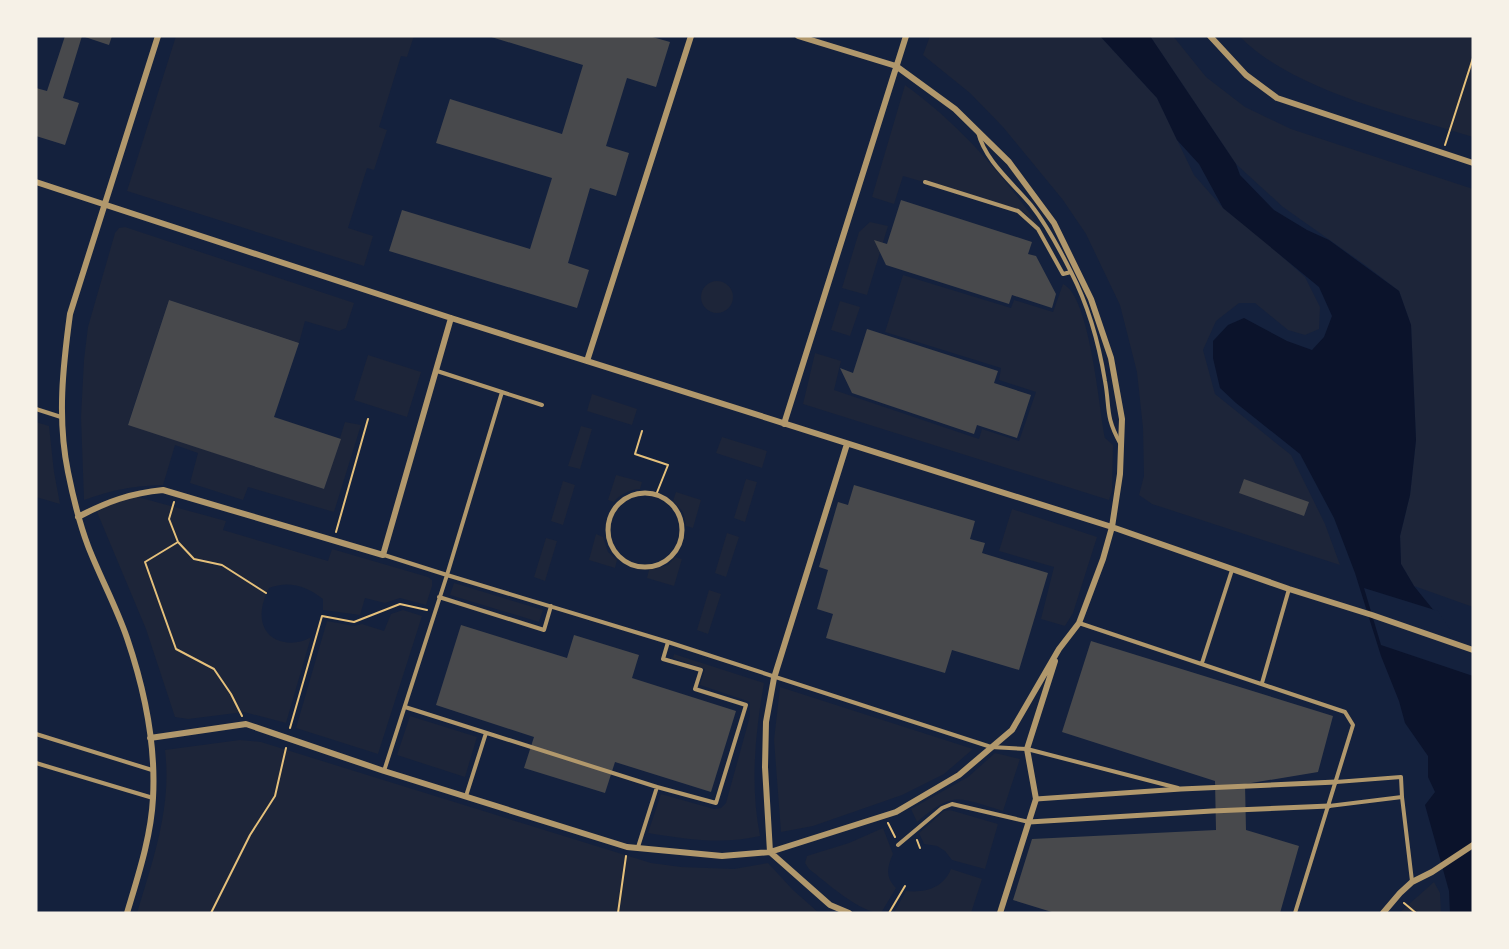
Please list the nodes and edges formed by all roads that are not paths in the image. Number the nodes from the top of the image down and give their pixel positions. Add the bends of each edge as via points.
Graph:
1 (158, 36) edge
2 (691, 36) edge
3 (798, 36) edge
4 (906, 36) edge
5 (1210, 36) edge
6 (896, 66) junction
7 (977, 131) junction
8 (1473, 163) edge
9 (36, 182) edge
10 (925, 182) dead end
11 (105, 204) junction
12 (1071, 272) junction
13 (451, 318) junction
14 (587, 361) junction
15 (436, 370) junction
16 (502, 392) junction
17 (542, 405) dead end
18 (36, 409) edge
19 (61, 417) junction
20 (784, 423) junction
21 (847, 444) junction
22 (1121, 445) junction
23 (656, 495) joint
24 (78, 517) junction
25 (1112, 527) junction
26 (383, 555) junction
27 (1232, 570) junction
28 (447, 574) junction
29 (1289, 589) junction
30 (439, 597) junction
31 (551, 606) junction
32 (1079, 623) junction
33 (668, 642) junction
34 (1059, 649) junction
35 (1473, 650) edge
36 (1202, 663) junction
37 (774, 678) junction
38 (1262, 683) junction
39 (405, 707) junction
40 (486, 733) junction
41 (36, 734) edge
42 (150, 738) junction
43 (991, 747) junction
44 (1027, 749) junction
45 (36, 763) edge
46 (153, 770) junction
47 (384, 771) junction
48 (1336, 782) junction
49 (657, 787) junction
50 (1181, 789) junction
51 (466, 796) junction
52 (1402, 797) junction
53 (153, 798) junction
54 (1036, 800) junction
55 (1329, 806) junction
56 (1029, 822) junction
57 (898, 845) road end
58 (1473, 845) edge
59 (638, 848) junction
60 (770, 852) junction
61 (1412, 882) junction
62 (127, 913) edge
63 (849, 913) edge
64 (1000, 913) edge
65 (1295, 913) edge
66 (1383, 913) edge

1 - 11 street
2 - 14 street
3 - 6 street
4 - 6 street
5 - 8 street via 1246,75 1277,98
6 - 7 street via 955,109
6 - 20 street
7 - 12 lane via 981,147 1032,207
7 - 22 street via 1009,162 1054,223 1091,299 1111,358 1122,419
9 - 11 street
10 - 12 lane via 1018,211 1038,230 1063,273
11 - 13 street
11 - 19 street via 70,314
12 - 22 lane via 1097,340 1106,383 1107,414
13 - 14 street
13 - 15 street
14 - 20 street
15 - 16 lane
15 - 26 street
16 - 17 lane
16 - 28 lane
18 - 19 lane
19 - 24 street
20 - 21 street
21 - 25 street
21 - 37 street
22 - 25 street
23 - 23 street via 675,509 682,530 680,542 666,560 656,565 633,565 623,560 610,541 610,518 623,500 645,493
24 - 26 street via 99,505 140,492 163,490
24 - 42 street via 127,636 141,683
25 - 27 street
25 - 32 street
26 - 28 lane
27 - 29 street
27 - 36 lane
28 - 30 lane
28 - 31 lane
29 - 35 street
29 - 38 lane
30 - 31 lane via 544,630
30 - 39 lane
31 - 33 lane
32 - 34 street
32 - 36 lane
33 - 37 lane
33 - 49 lane via 663,659 701,670 695,688 746,705 716,803
34 - 43 street via 1012,730
34 - 44 street
36 - 38 lane
37 - 43 lane
37 - 60 street via 766,722
38 - 48 lane via 1345,712 1353,724
39 - 40 lane
39 - 47 lane
40 - 49 lane
40 - 51 lane
41 - 46 lane
42 - 46 street
42 - 47 street via 246,724
43 - 44 lane
43 - 60 street via 959,774 896,812
44 - 50 lane
44 - 54 street
45 - 53 lane
46 - 53 street
47 - 51 street
48 - 50 street
48 - 52 lane via 1401,777
48 - 55 lane
49 - 59 lane
50 - 54 street
51 - 59 street
52 - 55 lane
52 - 61 lane
53 - 62 street via 140,871
54 - 56 street
55 - 56 street
55 - 65 lane
56 - 57 lane via 952,804
56 - 64 street
58 - 61 street
59 - 60 street via 722,856
60 - 63 street via 830,904
61 - 66 street

